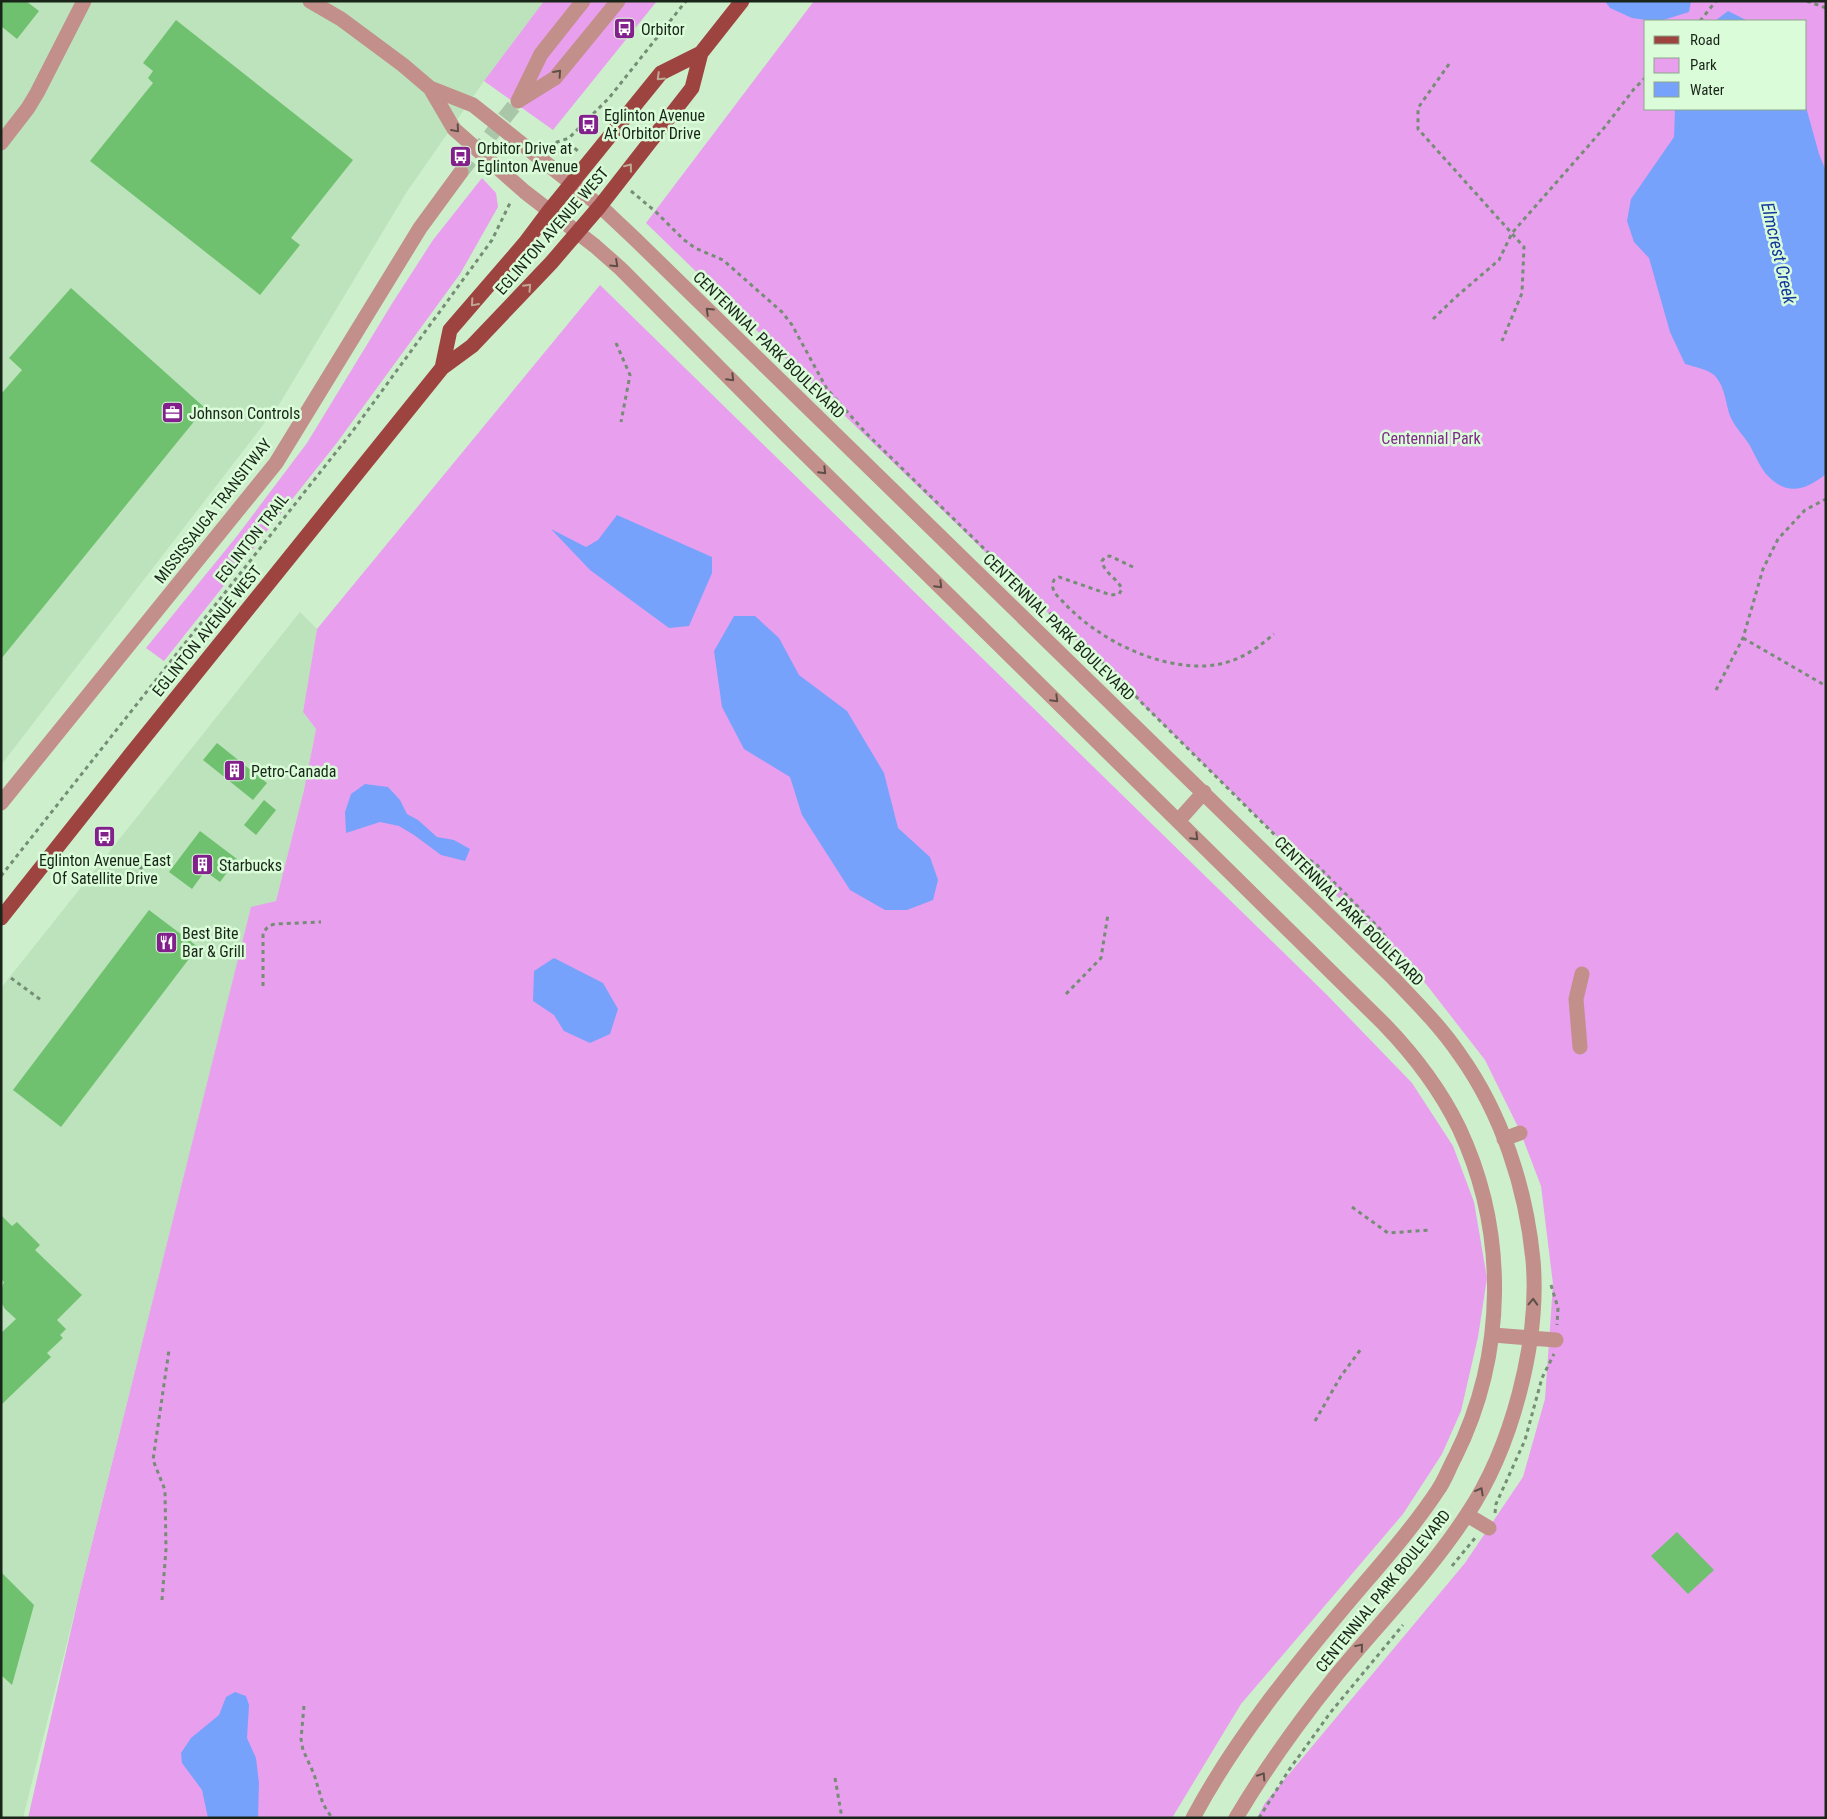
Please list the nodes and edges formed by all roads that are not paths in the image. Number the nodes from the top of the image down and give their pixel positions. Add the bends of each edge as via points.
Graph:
1 (84, 1) edge
2 (310, 1) edge
3 (583, 1) edge
4 (618, 1) edge
5 (742, 1) edge
6 (701, 52) junction
7 (430, 88) junction
8 (1, 142) edge
9 (461, 172) tunnel mouth
10 (578, 188) junction
11 (600, 206) junction
12 (549, 210) junction
13 (578, 232) junction
14 (442, 368) junction
15 (1204, 792) junction
16 (1, 803) edge
17 (1178, 820) junction
18 (1, 918) edge
19 (1582, 974) dead end
20 (1580, 1046) dead end
21 (1520, 1133) dead end
22 (1504, 1139) junction
23 (1493, 1334) junction
24 (1530, 1338) junction
25 (1556, 1340) dead end
26 (1467, 1515) junction
27 (1485, 1531) road end
28 (1193, 1818) edge
29 (1236, 1818) edge

1 - 8 street via 38,93
2 - 7 street via 347,23
3 -> 4 street via 541,54 518,101 555,78
5 - 6 main road, EGLINTON AVENUE WEST
6 -> 10 main road, EGLINTON AVENUE WEST via 661,73
11 -> 6 main road, EGLINTON AVENUE WEST via 692,88
7 - 10 street, CENTENNIAL PARK BOULEVARD via 473,105
7 -> 12 street, CENTENNIAL PARK BOULEVARD via 454,129
9 - 16 street, MISSISSAUGA TRANSITWAY via 420,228 276,463
10 - 11 street, CENTENNIAL PARK BOULEVARD
10 - 12 main road, EGLINTON AVENUE WEST
11 - 13 main road, EGLINTON AVENUE WEST
15 -> 11 street, CENTENNIAL PARK BOULEVARD
12 - 13 street, CENTENNIAL PARK BOULEVARD
12 -> 14 main road, EGLINTON AVENUE WEST via 450,330
14 -> 13 main road, EGLINTON AVENUE WEST via 472,346
13 -> 17 street, CENTENNIAL PARK BOULEVARD via 684,331
14 - 18 main road, EGLINTON AVENUE WEST
15 - 17 street
15 - 22 street, CENTENNIAL PARK BOULEVARD via 1438,1024 1480,1087
17 -> 23 street, CENTENNIAL PARK BOULEVARD via 1384,1024 1423,1068 1440,1095 1471,1157 1490,1226 1494,1261
19 - 20 street via 1576,999
21 - 22 street
24 -> 22 street, CENTENNIAL PARK BOULEVARD via 1533,1260 1526,1213
23 - 24 street
23 - 28 street, CENTENNIAL PARK BOULEVARD via 1480,1393 1465,1436 1439,1489 1246,1731
24 - 25 street
26 -> 24 street, CENTENNIAL PARK BOULEVARD via 1504,1439 1516,1404
26 - 27 street
29 -> 26 street, CENTENNIAL PARK BOULEVARD via 1286,1740

